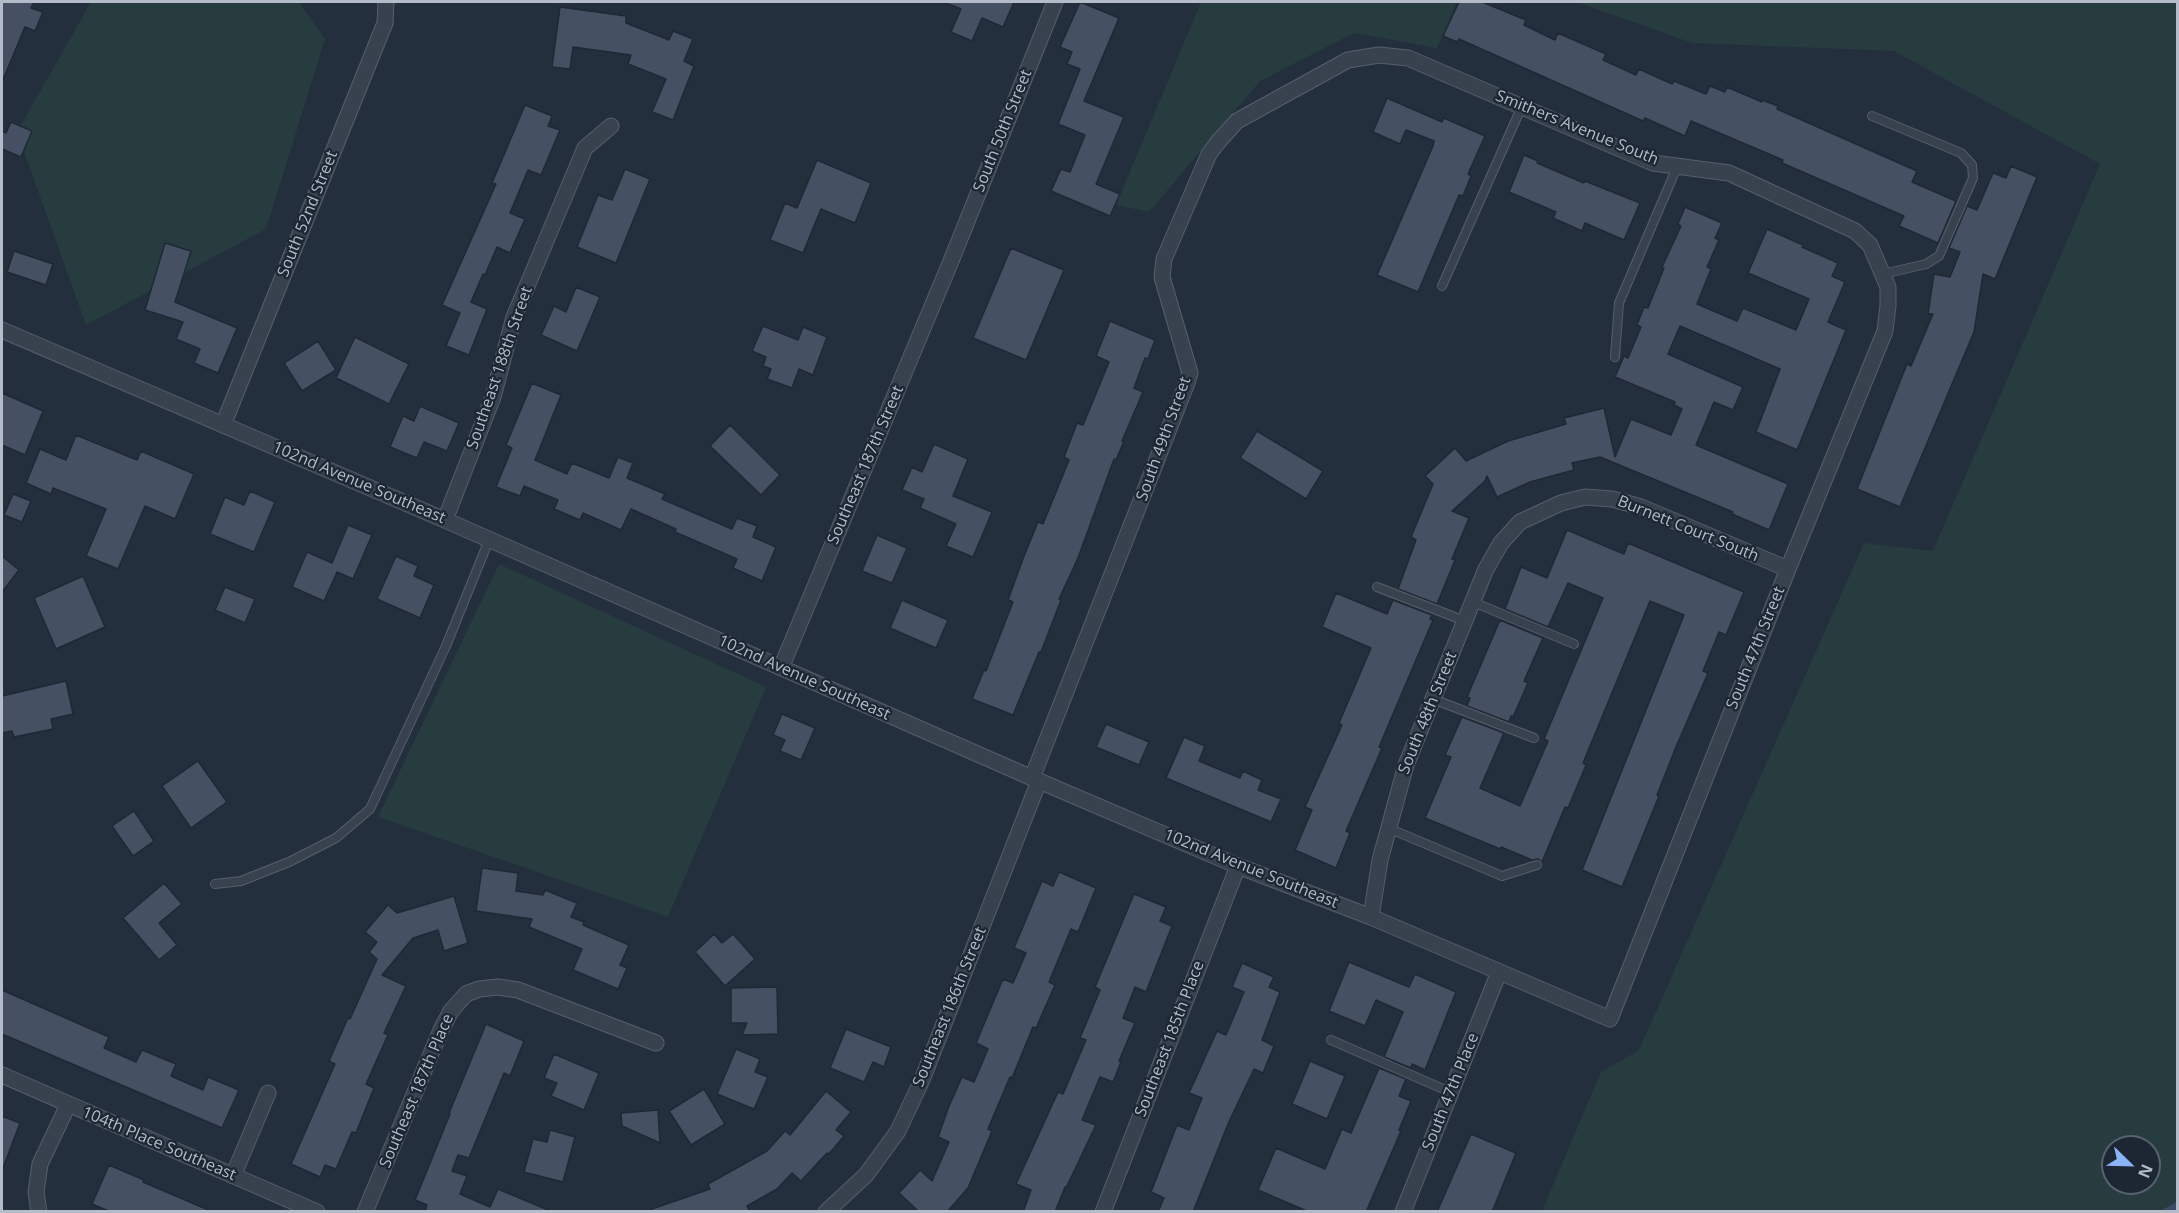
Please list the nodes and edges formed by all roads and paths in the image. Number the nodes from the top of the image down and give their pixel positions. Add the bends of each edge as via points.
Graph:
1 (386, 2) edge
2 (1055, 2) edge
3 (1348, 60) joint
4 (1522, 106) junction
5 (1872, 116) dead end
6 (611, 126) dead end
7 (1677, 167) junction
8 (951, 261) joint
9 (1884, 274) junction
10 (1442, 286) dead end
11 (2, 330) edge
12 (1615, 357) dead end
13 (223, 425) junction
14 (445, 520) junction
15 (1520, 522) joint
16 (489, 540) junction
17 (1788, 569) junction
18 (1377, 587) dead end
19 (1473, 602) junction
20 (1465, 621) junction
21 (1574, 644) dead end
22 (781, 668) junction
23 (1433, 699) junction
24 (1534, 738) dead end
25 (1035, 780) junction
26 (1389, 828) junction
27 (1537, 865) dead end
28 (1238, 866) junction
29 (215, 884) dead end
30 (1371, 917) junction
31 (1498, 972) junction
32 (1610, 1019) joint
33 (1331, 1040) dead end
34 (656, 1043) dead end
35 (2, 1076) edge
36 (1450, 1092) junction
37 (268, 1093) dead end
38 (68, 1105) junction
39 (233, 1176) junction
40 (39, 1212) edge
41 (317, 1212) edge
42 (365, 1212) edge
43 (826, 1212) edge
44 (1103, 1212) edge
45 (1403, 1212) edge

1 - 13 street, South 52nd Street via 385,23
2 - 8 street, South 50th Street
3 - 4 street, Smithers Avenue South via 1379,55 1408,57
3 - 25 street, South 49th Street via 1238,121 1209,154 1164,260 1162,277 1190,373
4 - 7 street, Smithers Avenue South via 1653,162
4 - 10 lane
5 - 9 lane via 1961,153 1972,165 1973,178 1939,256 1926,264
6 - 14 street, Southeast 188th Street via 585,148 514,317 493,398
7 - 9 street, Smithers Avenue South via 1729,173 1855,231 1870,245
7 - 12 lane via 1621,296
8 - 22 street, Southeast 187th Street
9 - 17 street, South 47th Street via 1888,287 1885,331
11 - 13 street, 102nd Avenue Southeast
13 - 14 street, 102nd Avenue Southeast
14 - 16 street, 102nd Avenue Southeast
15 - 17 street, Burnett Court South via 1561,502 1585,497 1612,499 1641,507
15 - 19 street, South 48th Street via 1501,543
16 - 22 street, 102nd Avenue Southeast
16 - 29 lane via 447,646 370,809 336,838 289,862 241,881
17 - 32 street, South 47th Street
18 - 20 lane
19 - 20 street, South 48th Street
19 - 21 lane
20 - 23 street, South 48th Street
22 - 25 street, 102nd Avenue Southeast
23 - 24 lane
23 - 26 street, South 48th Street via 1406,765
25 - 28 street, 102nd Avenue Southeast
25 - 43 street, Southeast 186th Street via 922,1080 898,1131 866,1176
26 - 27 lane via 1502,876
26 - 30 street, South 48th Street
28 - 30 street, 102nd Avenue Southeast
28 - 44 street, Southeast 185th Place
30 - 31 street, 102nd Avenue Southeast
31 - 32 street, 102nd Avenue Southeast
31 - 36 street, South 47th Place
33 - 36 lane
34 - 42 street, Southeast 187th Place via 518,990 498,987 466,994 441,1030
35 - 38 street, 104th Place Southeast
36 - 45 street, South 47th Place
37 - 39 street
38 - 39 street, 104th Place Southeast
38 - 40 street via 40,1164 36,1192
39 - 41 street, 104th Place Southeast

